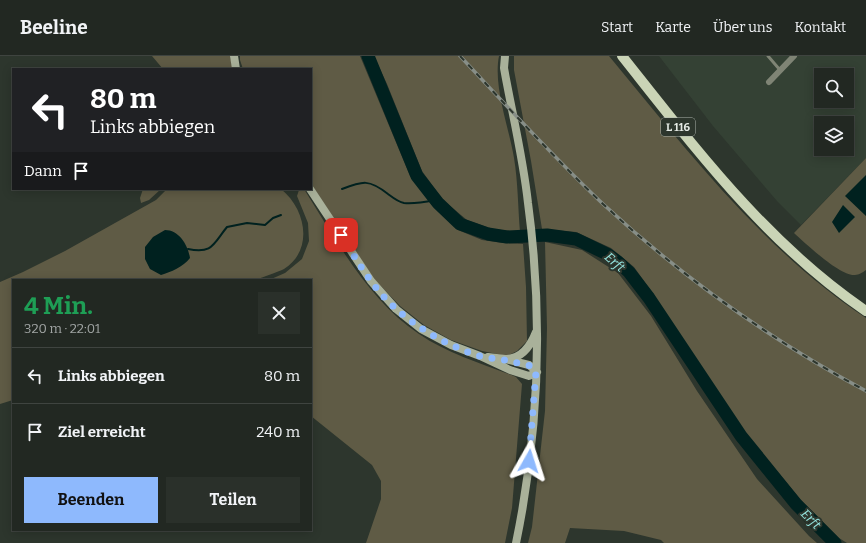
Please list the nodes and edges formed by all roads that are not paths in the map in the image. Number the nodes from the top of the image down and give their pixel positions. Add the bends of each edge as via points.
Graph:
1 (234, 56) edge
2 (505, 56) edge
3 (622, 56) edge
4 (768, 56) edge
5 (794, 56) edge
6 (236, 68) edge
7 (780, 70) junction
8 (769, 82) dead end
9 (311, 190) edge
10 (866, 311) edge
11 (537, 330) junction
12 (480, 356) junction
13 (505, 359) junction
14 (536, 372) junction
15 (516, 543) edge

1 - 6 main road
2 - 11 main road via 504,68 528,203
3 - 10 main road, L 116 via 703,158 757,219 811,269
4 - 7 lane
5 - 7 street
7 - 8 street
9 - 12 main road via 371,281 396,309 421,329 451,345
11 - 13 main road via 524,352 514,358
11 - 14 main road
12 - 13 main road
12 - 14 main road via 529,376
13 - 14 main road via 529,365
14 - 15 main road via 528,469

